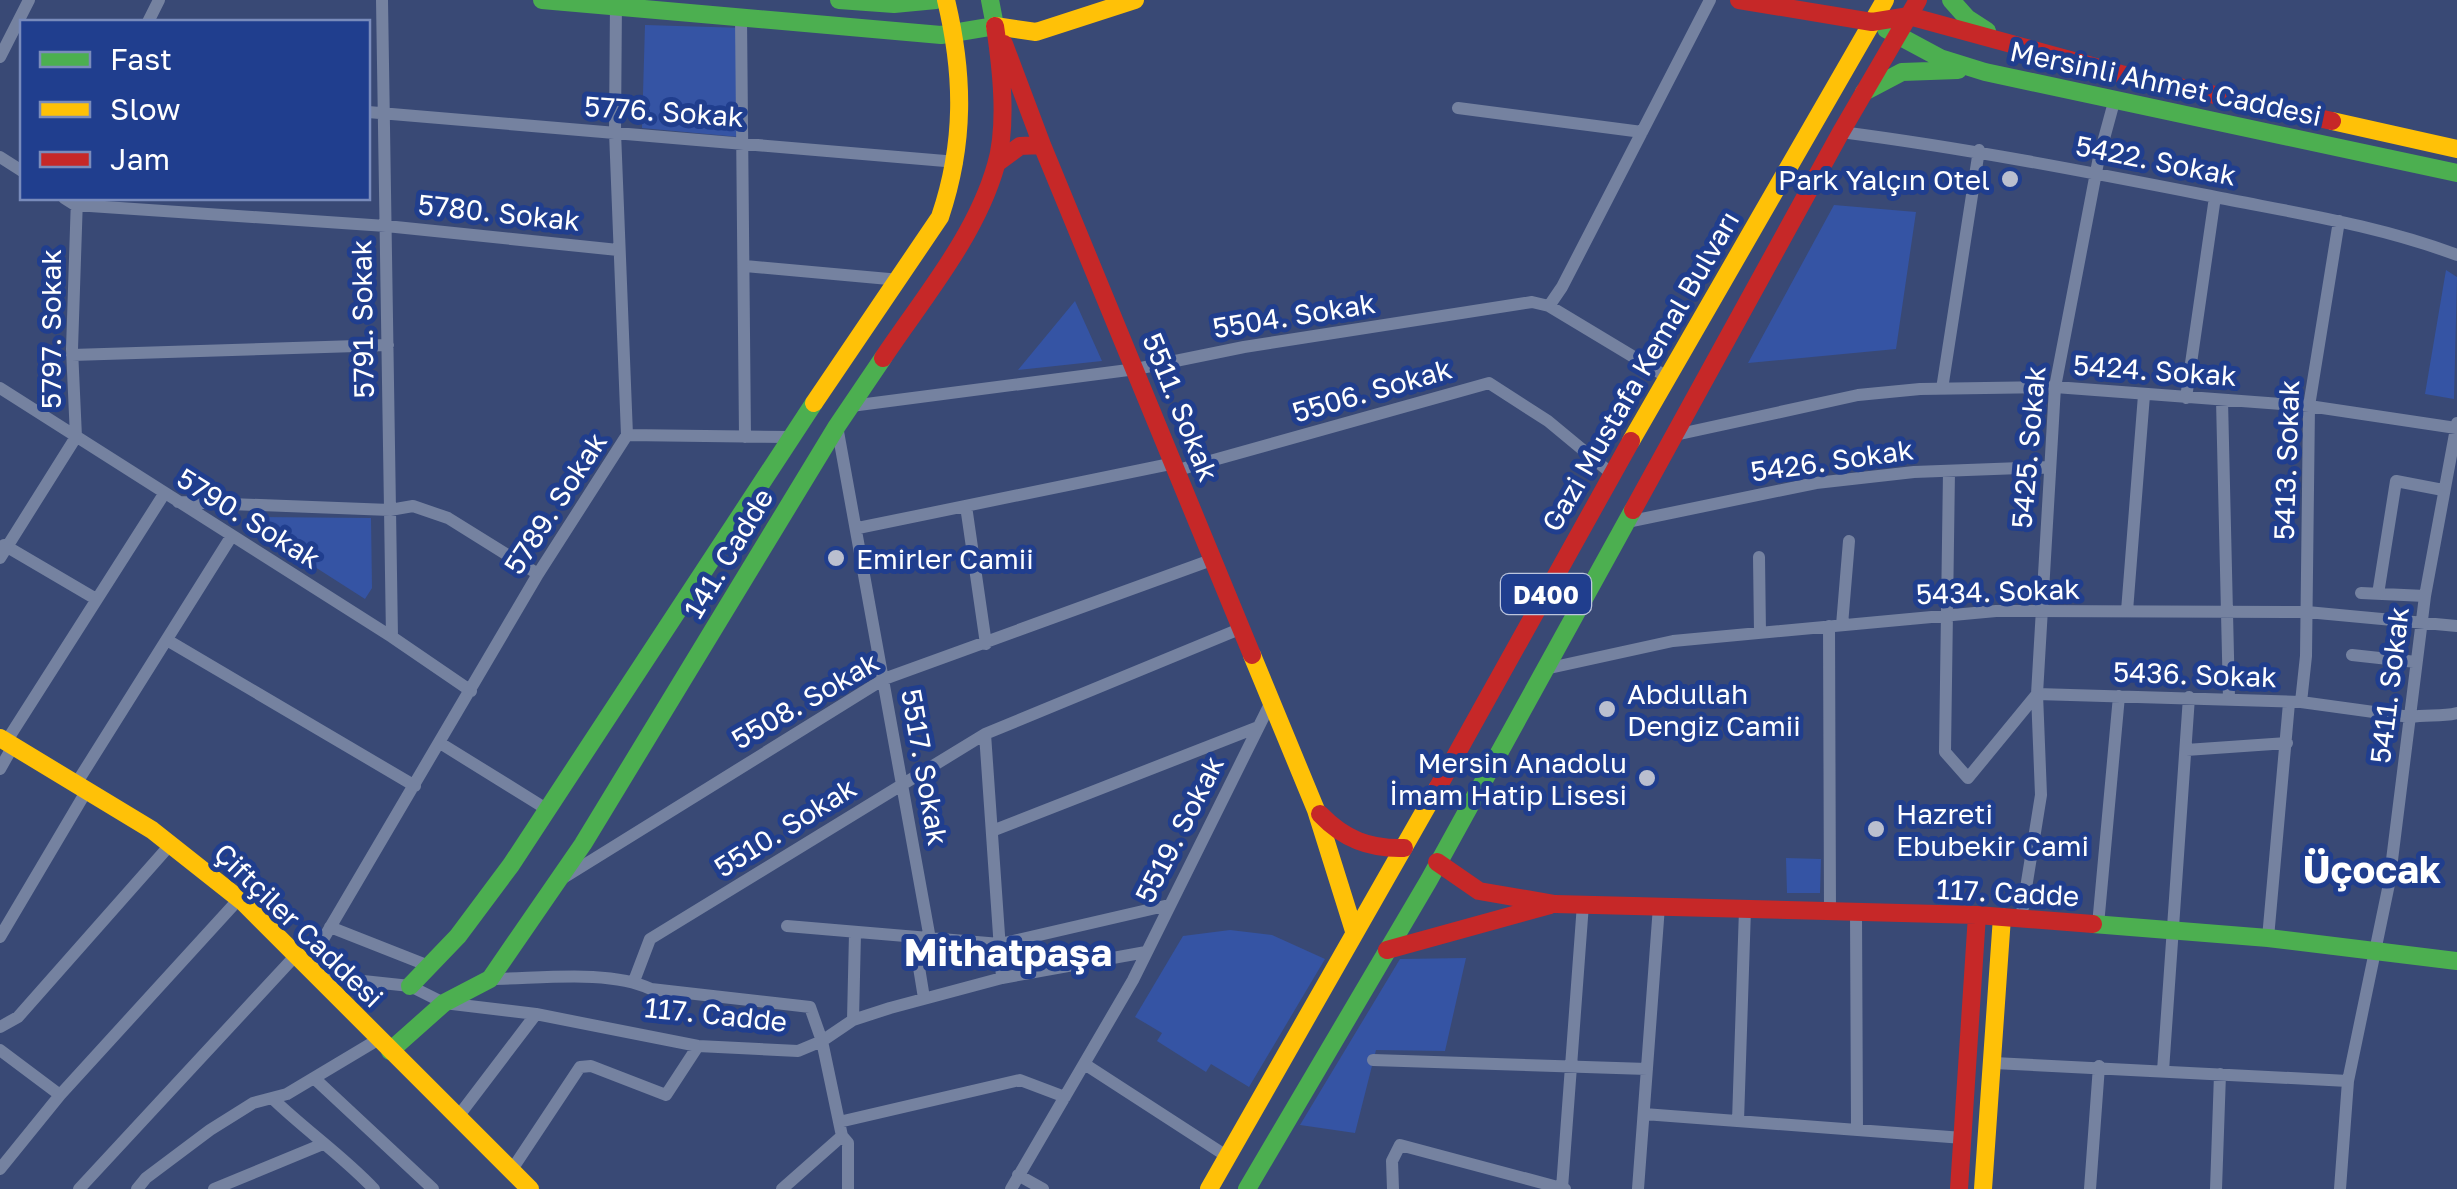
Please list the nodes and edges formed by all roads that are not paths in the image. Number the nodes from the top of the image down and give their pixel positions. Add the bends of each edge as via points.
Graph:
1 (29, 0) edge
2 (382, 0) edge
3 (542, 0) edge
4 (839, 0) edge
5 (936, 0) edge
6 (946, 0) edge
7 (990, 0) edge
8 (1134, 0) edge
9 (1710, 0) edge
10 (1740, 0) edge
11 (1885, 0) edge
12 (1951, 0) edge
13 (617, 4) edge
14 (1799, 5) edge
15 (1914, 8) edge
16 (742, 18) junction
17 (1872, 22) junction
18 (995, 26) junction
19 (1036, 32) junction
20 (955, 34) junction
21 (1896, 36) junction
22 (2000, 39) junction
23 (0, 57) edge
24 (1016, 70) junction
25 (1985, 72) junction
26 (2176, 87) junction
27 (1864, 92) junction
28 (2114, 102) junction
29 (1458, 108) dead end
30 (2153, 110) junction
31 (370, 112) edge
32 (384, 114) junction
33 (615, 132) junction
34 (1642, 132) junction
35 (1840, 132) junction
36 (741, 142) junction
37 (1042, 145) junction
38 (2457, 149) edge
39 (1979, 150) junction
40 (957, 162) junction
41 (997, 163) junction
42 (2096, 173) junction
43 (2457, 173) edge
44 (2215, 197) junction
45 (72, 200) edge
46 (2338, 221) junction
47 (386, 226) junction
48 (618, 250) junction
49 (2457, 254) edge
50 (745, 266) junction
51 (900, 280) junction
52 (1549, 306) junction
53 (388, 345) junction
54 (72, 355) junction
55 (1136, 369) junction
56 (1667, 377) junction
57 (0, 388) edge
58 (1942, 388) junction
59 (2055, 388) junction
60 (2144, 396) junction
61 (2186, 398) junction
62 (2222, 400) junction
63 (851, 406) junction
64 (2309, 406) junction
65 (838, 426) junction
66 (2456, 426) edge
67 (628, 436) junction
68 (1673, 436) junction
69 (745, 437) junction
70 (791, 437) junction
71 (76, 438) junction
72 (1176, 466) junction
73 (2050, 467) junction
74 (1949, 471) junction
75 (1612, 474) junction
76 (2443, 497) junction
77 (170, 498) junction
78 (2457, 504) edge
79 (966, 506) junction
80 (390, 510) junction
81 (1624, 523) junction
82 (858, 528) junction
83 (230, 537) junction
84 (1850, 542) dead end
85 (2, 549) edge
86 (1214, 558) junction
87 (1759, 558) dead end
88 (538, 574) junction
89 (2361, 593) dead end
90 (2378, 594) junction
91 (2426, 596) junction
92 (96, 599) junction
93 (2228, 611) junction
94 (2040, 612) junction
95 (2126, 612) junction
96 (2307, 612) junction
97 (1946, 616) junction
98 (2422, 624) junction
99 (1836, 625) junction
100 (2457, 626) edge
101 (1242, 628) junction
102 (1760, 632) junction
103 (392, 637) junction
104 (167, 640) junction
105 (986, 644) junction
106 (2352, 655) dead end
107 (2416, 662) junction
108 (1544, 669) junction
109 (884, 679) junction
110 (471, 691) junction
111 (2037, 694) junction
112 (2119, 696) junction
113 (2189, 698) junction
114 (2229, 698) junction
115 (1272, 700) junction
116 (2295, 703) junction
117 (2457, 713) edge
118 (2410, 717) junction
119 (1258, 728) junction
120 (985, 734) junction
121 (6, 742) edge
122 (2287, 742) junction
123 (440, 743) junction
124 (2186, 750) junction
125 (0, 770) edge
126 (902, 784) junction
127 (414, 786) junction
128 (82, 787) junction
129 (548, 810) junction
130 (1316, 810) junction
131 (992, 830) junction
132 (170, 845) junction
133 (1404, 848) junction
134 (1437, 862) junction
135 (554, 884) junction
136 (238, 900) junction
137 (1555, 904) junction
138 (1583, 904) junction
139 (1169, 905) junction
140 (1659, 906) junction
141 (1745, 909) junction
142 (1830, 911) junction
143 (1856, 913) junction
144 (1977, 915) junction
145 (2011, 918) junction
146 (2098, 925) junction
147 (787, 926) dead end
148 (330, 927) junction
149 (1354, 931) junction
150 (2174, 931) junction
151 (855, 933) junction
152 (0, 937) edge
153 (914, 938) junction
154 (2268, 938) junction
155 (930, 939) junction
156 (1000, 944) junction
157 (1387, 950) junction
158 (1146, 952) junction
159 (2372, 953) junction
160 (302, 959) junction
161 (2457, 961) edge
162 (429, 966) junction
163 (1002, 978) junction
164 (490, 979) junction
165 (634, 981) junction
166 (410, 986) junction
167 (924, 998) junction
168 (444, 1003) junction
169 (536, 1014) junction
170 (853, 1020) junction
171 (0, 1027) edge
172 (822, 1041) junction
173 (385, 1045) junction
174 (698, 1046) junction
175 (0, 1050) edge
176 (1373, 1060) dead end
177 (1994, 1063) junction
178 (1086, 1065) junction
179 (1571, 1065) junction
180 (2099, 1066) junction
181 (1647, 1069) junction
182 (2163, 1070) junction
183 (2220, 1074) junction
184 (314, 1078) junction
185 (2348, 1080) junction
186 (60, 1095) junction
187 (1065, 1096) junction
188 (272, 1098) junction
189 (1644, 1114) junction
190 (457, 1118) junction
191 (1738, 1121) junction
192 (840, 1129) junction
193 (1857, 1129) junction
194 (1963, 1138) junction
195 (323, 1144) junction
196 (1228, 1157) junction
197 (0, 1169) edge
198 (511, 1172) junction
199 (1018, 1175) junction
200 (1528, 1184) edge
201 (78, 1189) edge
202 (137, 1189) edge
203 (214, 1189) edge
204 (374, 1189) edge
205 (433, 1189) edge
206 (530, 1189) edge
207 (782, 1189) edge
208 (848, 1189) edge
209 (1011, 1189) edge
210 (1043, 1189) edge
211 (1209, 1189) edge
212 (1247, 1189) edge
213 (1393, 1189) edge
214 (1564, 1189) edge
215 (1638, 1189) edge
216 (1960, 1189) edge
217 (1983, 1189) edge
218 (2090, 1189) edge
219 (2216, 1189) edge
220 (2340, 1189) edge

1 - 23 street
2 - 32 street, 5791. Sokak
3 - 13 main road
4 - 5 main road
6 - 20 main road, 141. Cadde
7 - 18 main road
8 - 19 main road
9 - 34 street
10 - 14 main road, Mersinli Ahmet Caddesi
11 - 17 main road, Gazi Mustafa Kemal Bulvarı / D400
12 - 22 main road
13 - 16 main road
13 - 33 street, 5789. Sokak
14 - 17 main road, Mersinli Ahmet Caddesi
15 - 17 main road, Mersinli Ahmet Caddesi
15 - 21 main road, Gazi Mustafa Kemal Bulvarı / D400
15 - 22 main road, Mersinli Ahmet Caddesi
16 - 20 main road
16 - 36 street
17 - 21 main road, Mersinli Ahmet Caddesi
17 - 56 main road, Gazi Mustafa Kemal Bulvarı / D400
18 - 19 main road
18 - 20 main road
18 - 24 main road, 5511. Sokak
18 - 41 main road, 141. Cadde via 1003,84
19 - 24 main road
20 - 40 main road, 141. Cadde via 963,109
21 - 25 main road, Mersinli Ahmet Caddesi
21 - 27 main road, Gazi Mustafa Kemal Bulvarı / D400
22 - 26 main road, Mersinli Ahmet Caddesi
24 - 37 main road, 5511. Sokak
25 - 27 main road via 1902,72
25 - 28 main road, Mersinli Ahmet Caddesi
26 - 30 main road
26 - 38 main road, Mersinli Ahmet Caddesi
27 - 35 main road, Gazi Mustafa Kemal Bulvarı / D400
28 - 30 main road, Mersinli Ahmet Caddesi
28 - 42 street, 5425. Sokak
29 - 34 street
30 - 43 main road, Mersinli Ahmet Caddesi
31 - 32 street, 5776. Sokak
32 - 33 street, 5776. Sokak
32 - 47 street, 5791. Sokak
33 - 36 street, 5776. Sokak
33 - 48 street, 5789. Sokak
34 - 52 street
35 - 39 street, 5422. Sokak
35 - 68 main road, Gazi Mustafa Kemal Bulvarı / D400
36 - 40 street, 5776. Sokak
36 - 50 street
37 - 41 main road via 1020,146
37 - 55 main road, 5511. Sokak
39 - 42 street, 5422. Sokak
39 - 58 street
40 - 51 main road, 141. Cadde via 940,217
41 - 63 main road, 141. Cadde via 968,232
42 - 44 street, 5422. Sokak
42 - 59 street, 5425. Sokak
44 - 46 street, 5422. Sokak
44 - 61 street
45 - 47 street, 5780. Sokak
45 - 54 street, 5797. Sokak
46 - 49 street, 5422. Sokak
46 - 64 street, 5413. Sokak
47 - 48 street, 5780. Sokak
47 - 53 street, 5791. Sokak
48 - 67 street, 5789. Sokak
50 - 51 street
50 - 69 street
51 - 70 main road, 141. Cadde
52 - 55 street, 5504. Sokak via 1532,302
52 - 56 street
53 - 54 street
53 - 80 street, 5791. Sokak
54 - 71 street, 5797. Sokak
55 - 63 street, 5504. Sokak
55 - 72 main road, 5511. Sokak
56 - 75 main road, Gazi Mustafa Kemal Bulvarı / D400
57 - 71 street, 5790. Sokak
58 - 59 street, 5424. Sokak
58 - 68 street, 5424. Sokak via 1858,394
59 - 60 street, 5424. Sokak
59 - 73 street, 5425. Sokak
60 - 61 street, 5424. Sokak
60 - 95 street
61 - 62 street, 5424. Sokak
62 - 64 street, 5424. Sokak
62 - 93 street
63 - 65 main road, 141. Cadde
64 - 66 street, 5424. Sokak
64 - 96 street, 5413. Sokak
65 - 82 street, 5517. Sokak
65 - 135 main road, 141. Cadde
66 - 76 street, 5411. Sokak
67 - 69 street
67 - 88 street, 5789. Sokak
68 - 81 main road, Gazi Mustafa Kemal Bulvarı / D400
69 - 70 street
70 - 129 main road, 141. Cadde
71 - 77 street, 5790. Sokak
71 - 85 street, 5797. Sokak
72 - 75 street, 5506. Sokak via 1489,384 1548,420
72 - 79 street
72 - 86 main road, 5511. Sokak
73 - 74 street, 5426. Sokak
73 - 94 street, 5425. Sokak
74 - 81 street, 5426. Sokak via 1816,483
74 - 97 street
75 - 133 main road, Gazi Mustafa Kemal Bulvarı / D400
76 - 78 street
76 - 90 street via 2396,481
76 - 91 street, 5411. Sokak
77 - 80 street
77 - 83 street, 5790. Sokak
77 - 92 street
79 - 82 street
79 - 105 street
80 - 88 street via 414,506 448,518
80 - 103 street, 5791. Sokak
81 - 108 main road, Gazi Mustafa Kemal Bulvarı / D400
82 - 109 street, 5517. Sokak
83 - 103 street, 5790. Sokak
83 - 104 street
84 - 99 street
85 - 92 street
86 - 101 main road, 5511. Sokak
86 - 105 street, 5508. Sokak
87 - 102 street
88 - 110 street, 5789. Sokak
89 - 90 street
90 - 91 street
91 - 98 street, 5411. Sokak
92 - 121 street
93 - 95 street, 5434. Sokak
93 - 96 street, 5434. Sokak
93 - 114 street
94 - 95 street, 5434. Sokak
94 - 97 street, 5434. Sokak
94 - 111 street, 5425. Sokak
96 - 98 street, 5434. Sokak
96 - 116 street, 5413. Sokak
97 - 99 street, 5434. Sokak
97 - 111 street via 1945,752 1968,778
98 - 100 street, 5434. Sokak
98 - 107 street, 5411. Sokak
99 - 102 street, 5434. Sokak
99 - 142 street
101 - 115 main road, 5511. Sokak
101 - 120 street, 5510. Sokak
102 - 108 street, 5434. Sokak via 1673,641
103 - 110 street, 5790. Sokak
104 - 127 street
104 - 128 street
105 - 109 street, 5508. Sokak
106 - 107 street
107 - 118 street, 5411. Sokak
108 - 134 main road, Gazi Mustafa Kemal Bulvarı / D400
109 - 126 street, 5517. Sokak
109 - 135 street, 5508. Sokak
110 - 123 street, 5789. Sokak
111 - 112 street, 5436. Sokak
111 - 145 street, 5425. Sokak via 2040,795
112 - 113 street, 5436. Sokak
112 - 146 street
113 - 114 street, 5436. Sokak
113 - 124 street
114 - 116 street, 5436. Sokak
115 - 119 street, 5519. Sokak
115 - 130 main road, 5511. Sokak
116 - 118 street, 5436. Sokak
116 - 122 street, 5413. Sokak
117 - 118 street, 5436. Sokak
118 - 159 street, 5411. Sokak via 2389,884
119 - 131 street
119 - 139 street, 5519. Sokak
120 - 126 street, 5510. Sokak
120 - 131 street
121 - 125 street
121 - 128 main road, Çiftçiler Caddesi
122 - 124 street
122 - 154 street, 5413. Sokak
123 - 127 street, 5789. Sokak
123 - 129 street
124 - 150 street
126 - 155 street, 5517. Sokak
126 - 165 street, 5510. Sokak via 650,939
127 - 148 street, 5789. Sokak
128 - 132 main road, Çiftçiler Caddesi
128 - 152 street
129 - 162 main road, 141. Cadde
130 - 133 main road via 1357,844
130 - 149 main road, 5511. Sokak
131 - 156 street
132 - 136 main road, Çiftçiler Caddesi
132 - 171 street via 18,1017
133 - 149 main road, Gazi Mustafa Kemal Bulvarı / D400
134 - 137 main road, 117. Cadde via 1479,891
134 - 157 main road, Gazi Mustafa Kemal Bulvarı / D400
135 - 164 main road, 141. Cadde
136 - 160 main road, Çiftçiler Caddesi
136 - 186 street
137 - 138 main road, 117. Cadde
137 - 157 main road, 117. Cadde
138 - 140 main road, 117. Cadde
138 - 179 street
139 - 156 street
139 - 158 street, 5519. Sokak
140 - 141 main road, 117. Cadde
140 - 181 street
141 - 142 main road, 117. Cadde
141 - 191 street
142 - 143 main road, 117. Cadde
143 - 144 main road, 117. Cadde
143 - 193 street
144 - 145 main road, 117. Cadde
144 - 194 main road
145 - 146 main road, 117. Cadde
145 - 177 main road
146 - 150 main road, 117. Cadde
147 - 151 street
148 - 160 street, 5789. Sokak
148 - 162 street
149 - 196 main road, Gazi Mustafa Kemal Bulvarı / D400
150 - 154 main road, 117. Cadde
150 - 182 street
151 - 153 street
151 - 170 street
153 - 155 street
153 - 167 street
154 - 159 main road, 117. Cadde
155 - 156 street
156 - 163 street
157 - 212 main road, Gazi Mustafa Kemal Bulvarı / D400
158 - 163 street, 117. Cadde
158 - 178 street, 5519. Sokak
159 - 161 main road, 117. Cadde
159 - 185 street, 5411. Sokak
160 - 166 street via 335,978
160 - 173 main road, Çiftçiler Caddesi
160 - 201 street, 5789. Sokak
162 - 166 main road, 141. Cadde
163 - 167 street, 117. Cadde
164 - 165 street
164 - 168 main road, 141. Cadde
165 - 172 street via 651,989 810,1006
166 - 168 street, 117. Cadde
167 - 170 street, 117. Cadde
168 - 169 street, 117. Cadde
168 - 173 main road, 141. Cadde
169 - 174 street, 117. Cadde
169 - 190 street
170 - 172 street, 117. Cadde
172 - 174 street, 117. Cadde via 798,1051
172 - 192 street
173 - 184 street
173 - 190 main road, Çiftçiler Caddesi
174 - 198 street via 666,1094 580,1066
175 - 186 street
176 - 179 street
177 - 180 street
177 - 217 main road
178 - 187 street, 5519. Sokak
178 - 196 street
179 - 181 street
179 - 214 street
180 - 182 street
180 - 218 street
181 - 189 street
182 - 183 street
183 - 185 street
183 - 219 street
184 - 188 street
184 - 205 street
185 - 220 street, 5411. Sokak
186 - 197 street
187 - 192 street via 1020,1080
187 - 199 street, 5519. Sokak
188 - 195 street
188 - 202 street via 210,1130
189 - 191 street
189 - 215 street
190 - 198 main road, Çiftçiler Caddesi
191 - 193 street
192 - 207 street
192 - 208 street via 848,1144
193 - 194 street
194 - 216 main road
195 - 203 street
195 - 204 street
196 - 211 main road, Gazi Mustafa Kemal Bulvarı / D400
198 - 206 main road, Çiftçiler Caddesi
199 - 209 street, 5519. Sokak
199 - 210 street
200 - 213 street via 1400,1145 1392,1161
200 - 214 street

